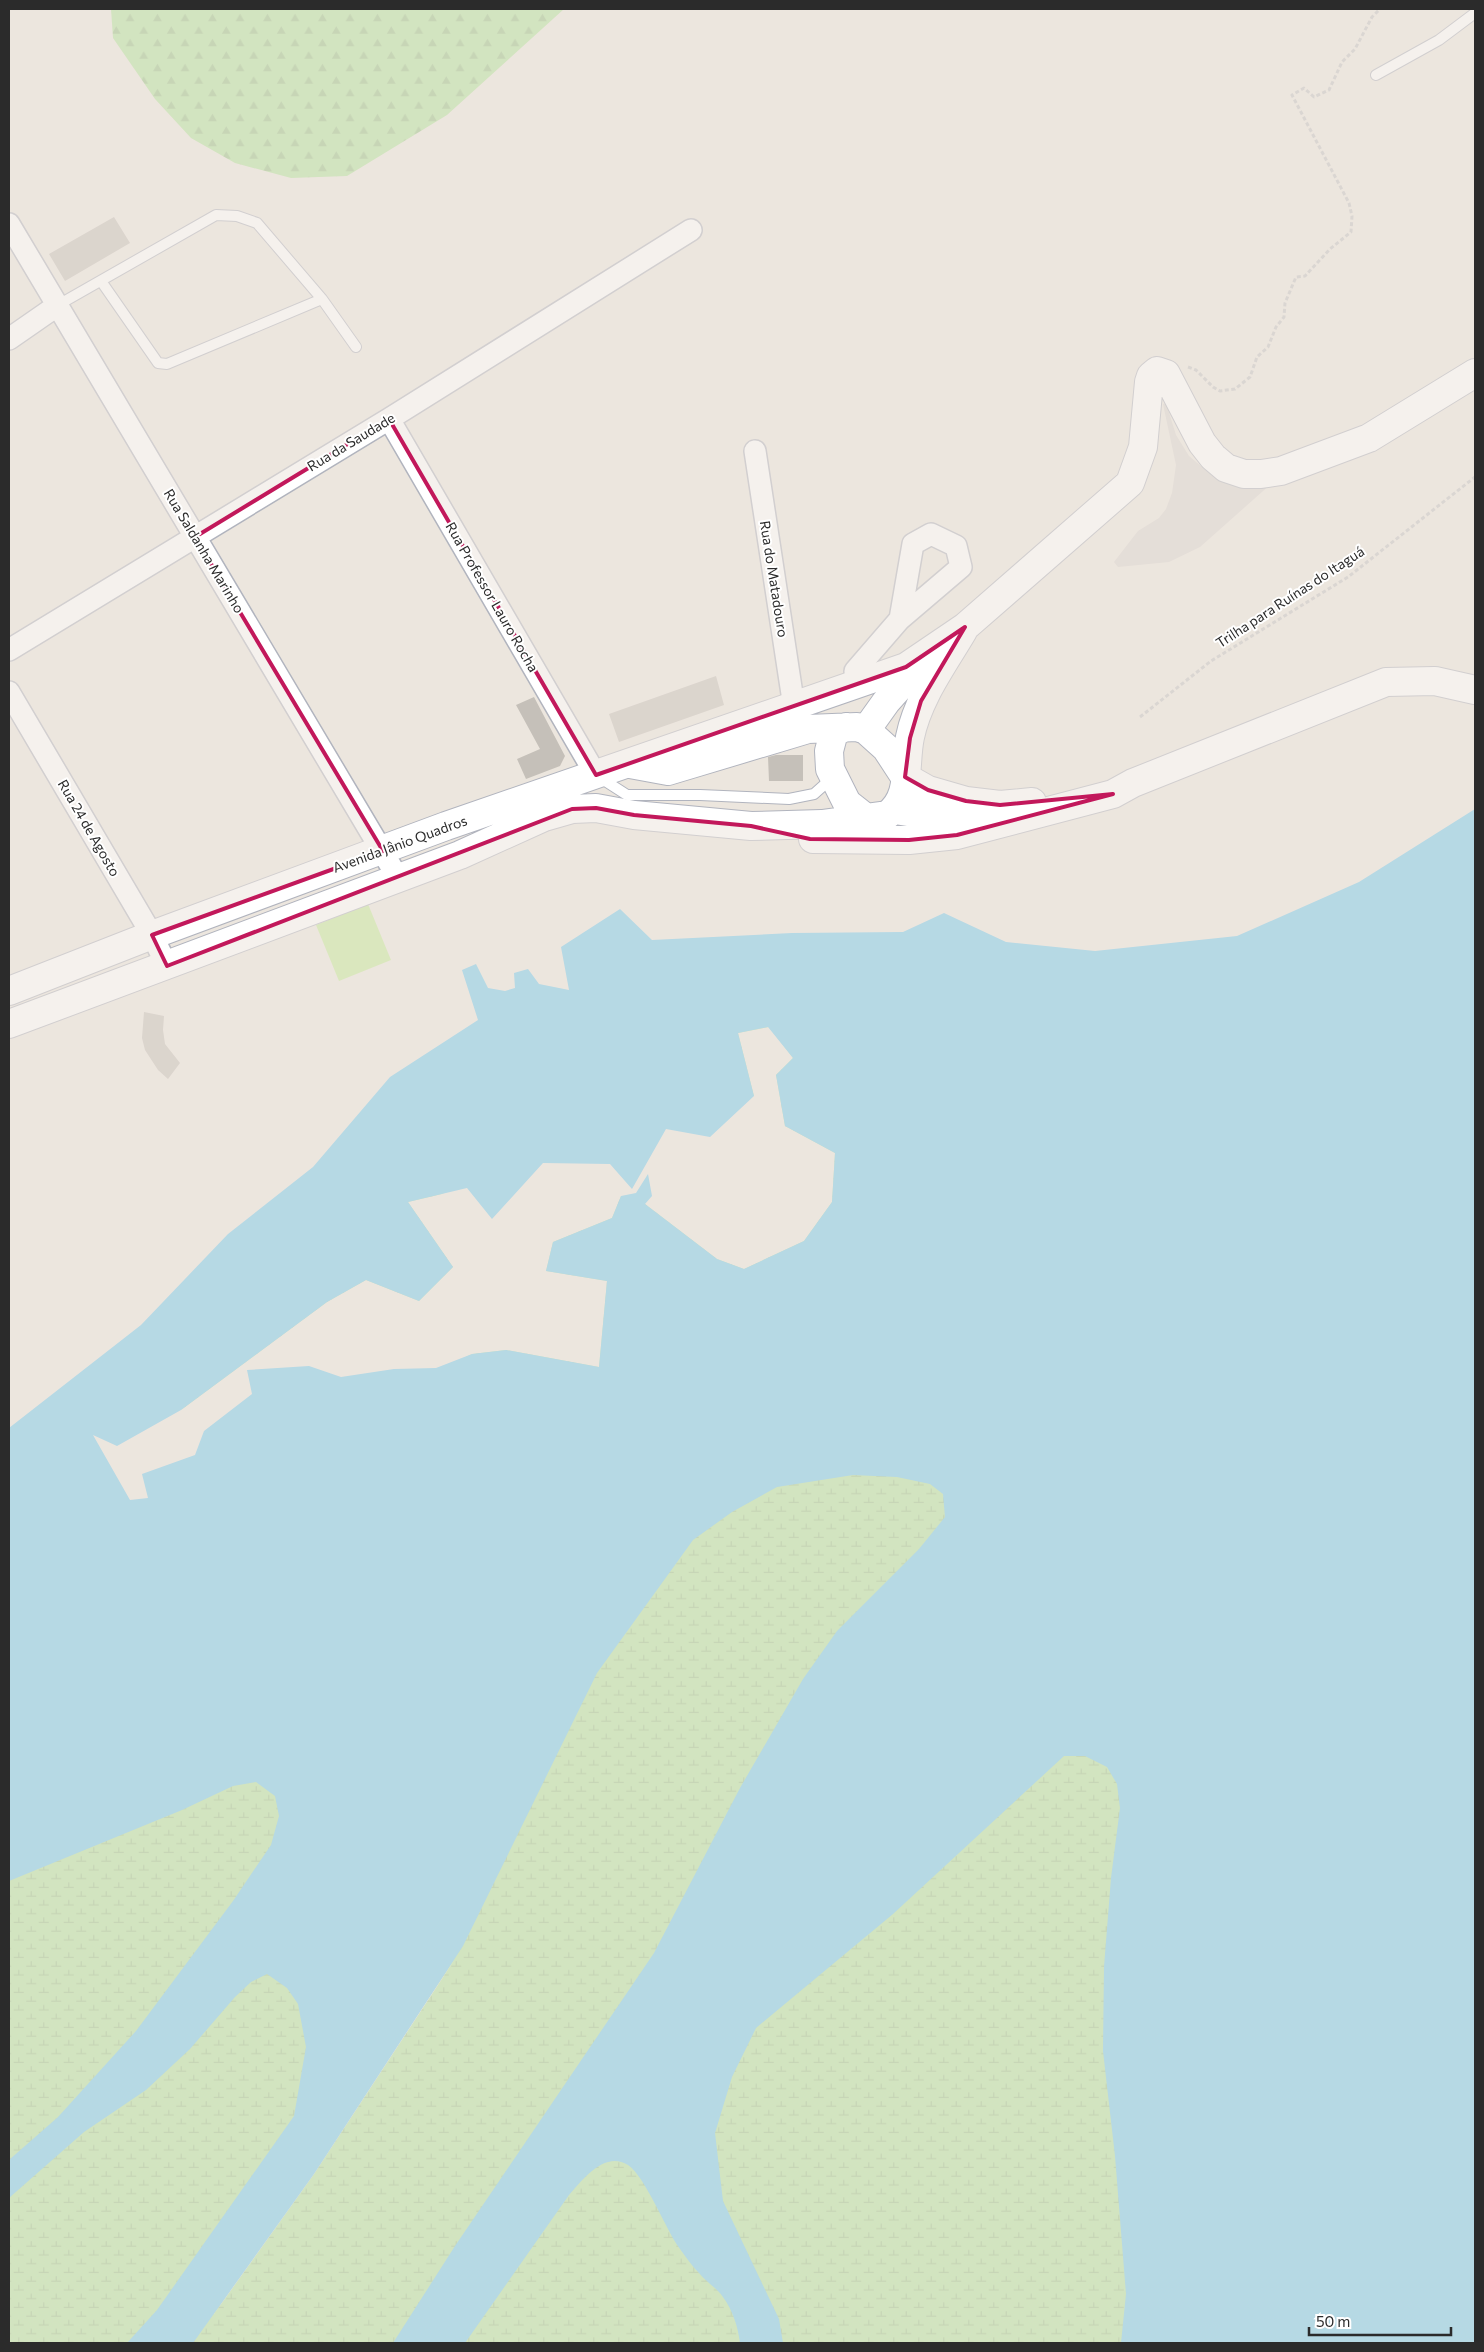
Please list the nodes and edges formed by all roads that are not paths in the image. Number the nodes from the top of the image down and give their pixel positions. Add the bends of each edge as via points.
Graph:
1 (1475, 12) edge
2 (1376, 75) dead end
3 (9, 224) edge
4 (691, 230) dead end
5 (101, 281) junction
6 (322, 299) junction
7 (58, 305) junction
8 (9, 339) edge
9 (356, 347) dead end
10 (1475, 373) edge
11 (389, 419) junction
12 (755, 450) dead end
13 (195, 537) junction
14 (900, 619) dead end
15 (965, 627) junction
16 (936, 646) junction
17 (9, 650) edge
18 (856, 685) junction
19 (1475, 690) edge
20 (9, 692) edge
21 (886, 702) junction
22 (801, 718) junction
23 (856, 729) junction
24 (910, 738) junction
25 (596, 775) junction
26 (833, 777) junction
27 (905, 777) junction
28 (1113, 794) junction
29 (672, 808) junction
30 (895, 810) junction
31 (866, 818) junction
32 (1001, 823) junction
33 (446, 826) junction
34 (751, 826) junction
35 (383, 851) junction
36 (460, 855) junction
37 (398, 878) junction
38 (152, 935) junction
39 (168, 966) junction
40 (9, 991) edge
41 (9, 1024) edge

1 - 2 lane via 1439,40
3 - 7 street, Rua Saldanha Marinho
4 - 11 street, Rua da Saudade
5 - 6 lane via 216,215 237,216 257,223
5 - 6 lane via 158,363 168,364
5 - 7 lane
6 - 9 lane
7 - 8 street
7 - 13 street, Rua Saldanha Marinho
10 - 15 main road via 1369,438 1281,471 1244,474 1226,468 1213,457 1168,380 1162,371 1157,371 1151,376 1143,447 1130,483
11 - 13 street, Rua da Saudade
11 - 25 street, Rua Professor Lauro Rocha
12 - 22 street, Rua do Matadouro
13 - 17 street, Rua da Saudade
13 - 35 street, Rua Saldanha Marinho
14 - 18 street via 856,671
15 - 16 main road
15 - 24 main road via 921,701
16 - 18 main road via 906,667
16 - 21 main road
18 - 21 main road
18 - 22 main road
19 - 28 main road via 1435,681 1386,682 1133,783
20 - 38 street, Rua 24 de Agosto
21 - 22 main road via 835,717
21 - 23 main road
21 - 24 main road
22 - 23 main road
22 - 25 main road, Avenida Jânio Quadros
23 - 26 main road via 834,732 829,751
23 - 27 main road via 886,748
24 - 27 main road
25 - 29 lane via 627,795
25 - 33 main road, Avenida Jânio Quadros
26 - 29 lane via 814,794 789,799 700,795
26 - 31 main road via 847,803
27 - 28 main road via 928,790 966,801 1000,805
27 - 30 main road via 903,797
28 - 32 main road
29 - 34 main road
29 - 36 main road via 634,816 596,808 572,809 544,817
30 - 31 main road via 887,816
30 - 32 main road via 968,822
31 - 34 main road via 822,824
32 - 34 main road via 957,835 910,840 810,839
33 - 35 main road, Avenida Jânio Quadros
33 - 36 main road
35 - 37 street, Rua Saldanha Marinho
35 - 38 main road, Avenida Jânio Quadros
36 - 37 main road
37 - 39 main road
38 - 39 street, Rua 24 de Agosto
38 - 40 main road, Avenida Jânio Quadros
39 - 41 main road

